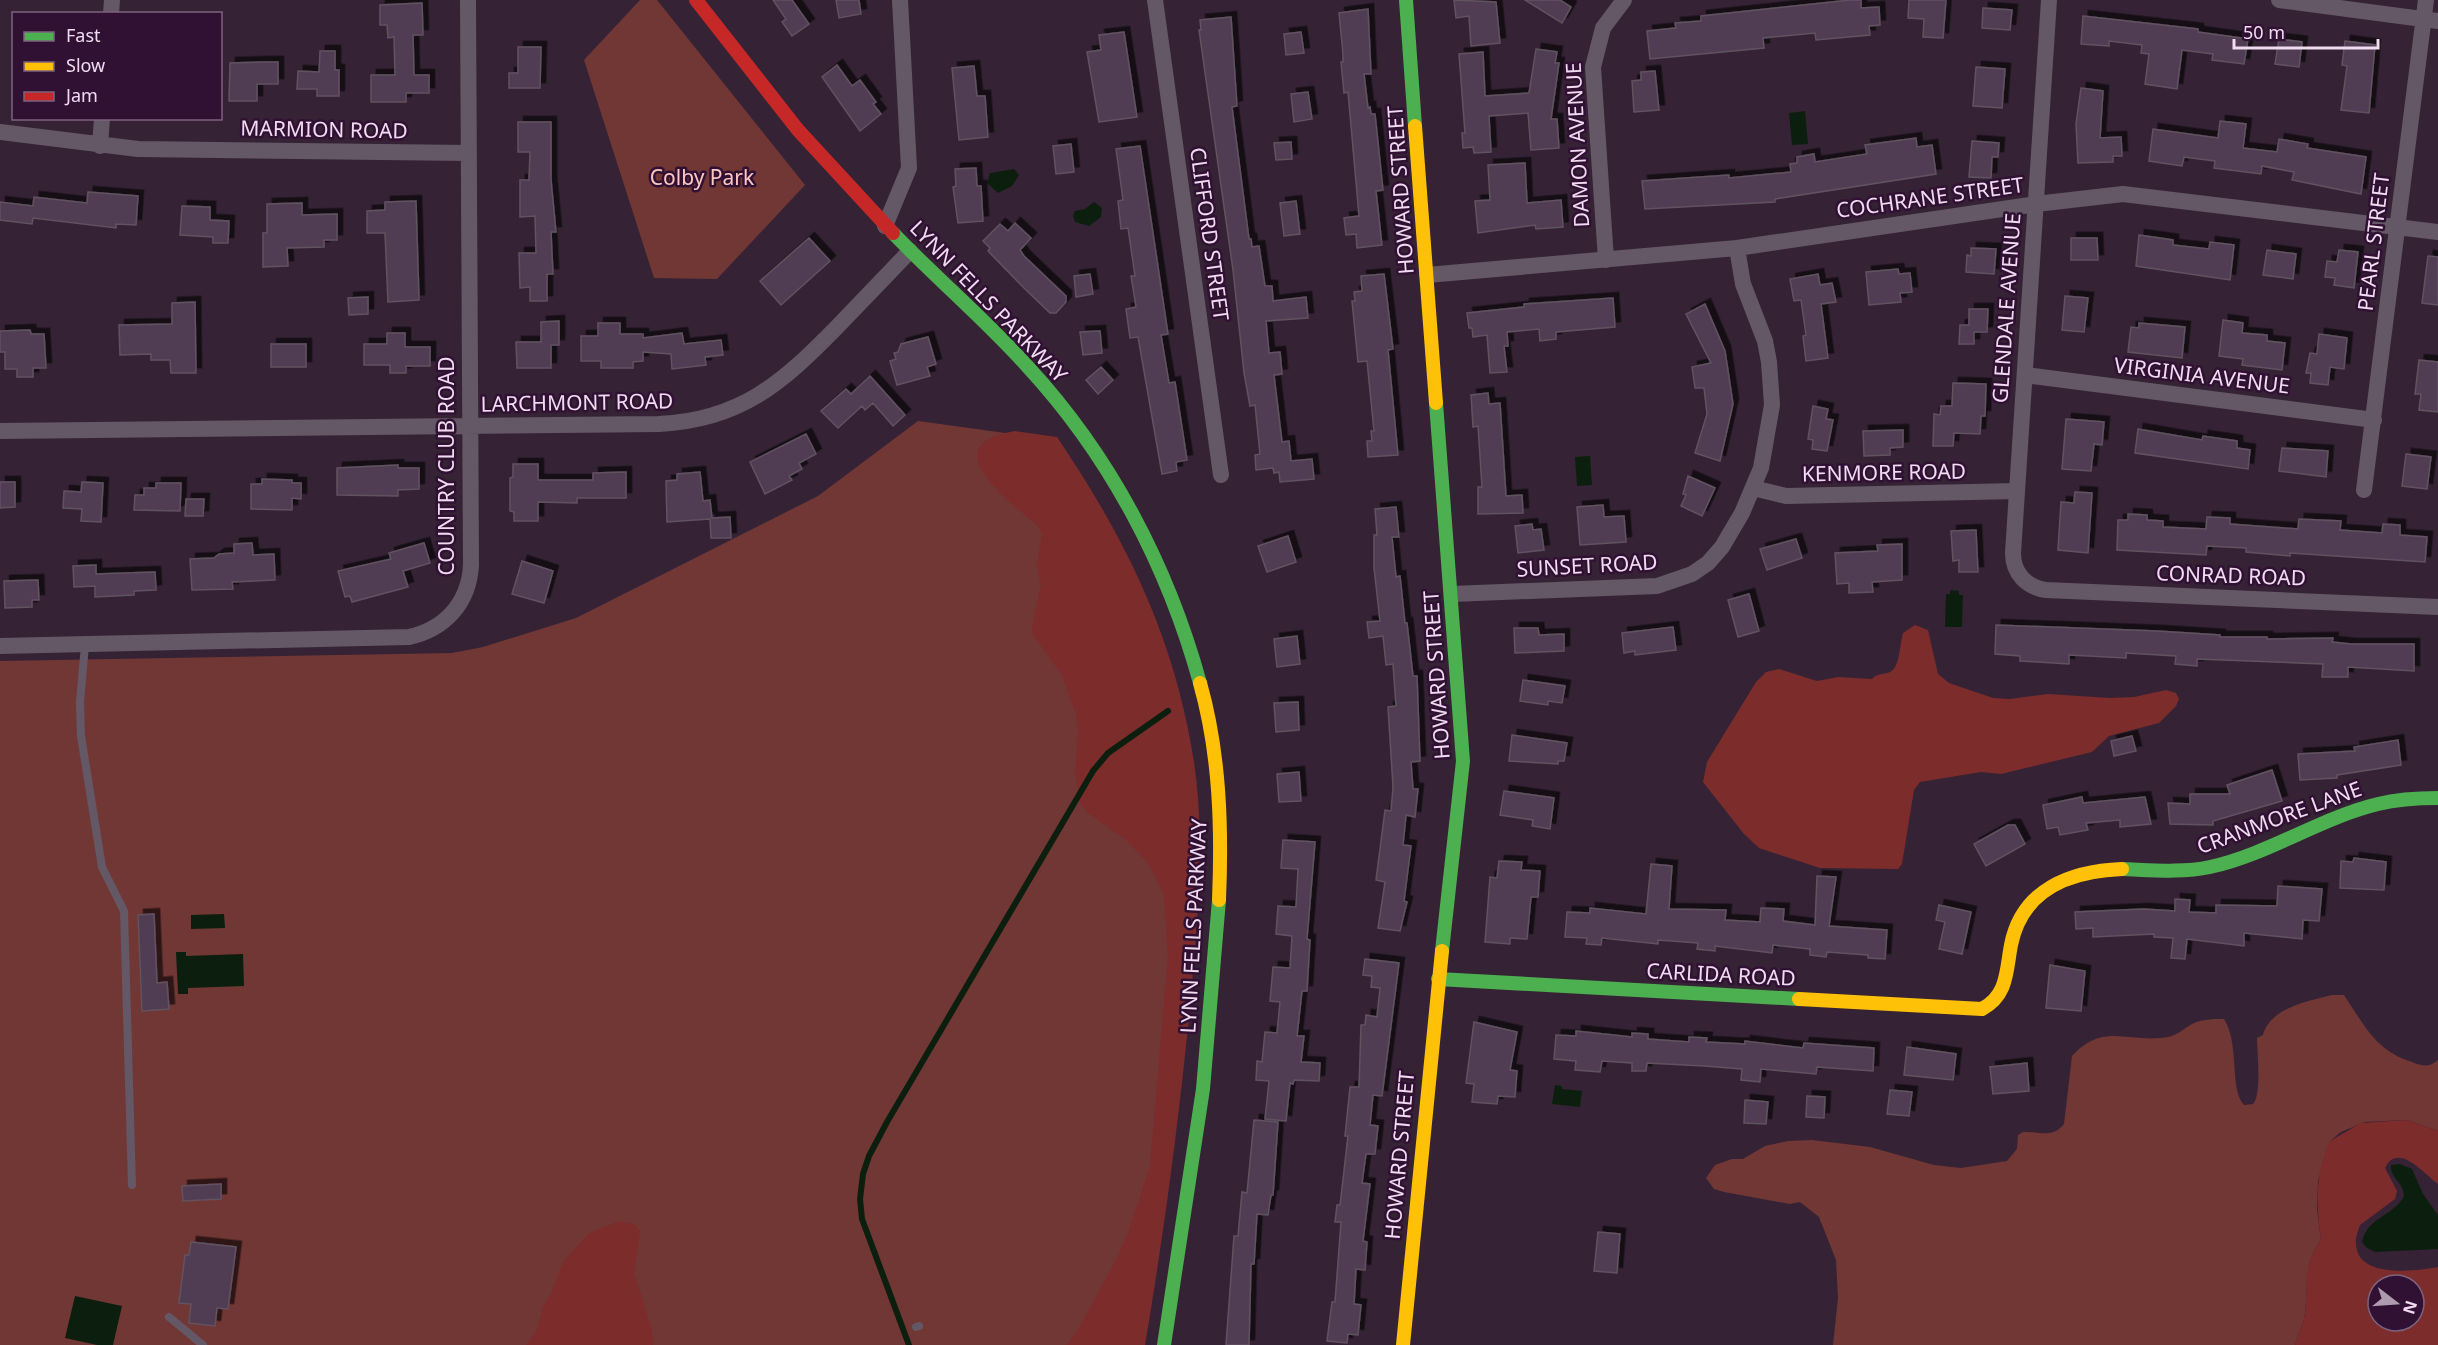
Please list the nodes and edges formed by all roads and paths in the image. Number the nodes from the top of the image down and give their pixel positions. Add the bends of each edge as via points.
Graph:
1 (468, 0) edge
2 (696, 0) edge
3 (900, 0) edge
4 (1155, 0) edge
5 (1406, 0) edge
6 (1624, 0) edge
7 (2049, 0) edge
8 (2279, 0) edge
9 (2426, 0) edge
10 (2431, 20) edge
11 (102, 120) edge
12 (0, 132) edge
13 (100, 146) junction
14 (468, 153) junction
15 (2036, 204) junction
16 (885, 226) junction
17 (2398, 227) junction
18 (2438, 232) edge
19 (1737, 248) junction
20 (910, 251) junction
21 (1606, 260) junction
22 (1427, 274) junction
23 (2025, 375) junction
24 (2374, 420) junction
25 (470, 426) junction
26 (0, 431) edge
27 (1221, 475) dead end
28 (1753, 489) junction
29 (2364, 490) dead end
30 (2017, 492) junction
31 (2024, 580) joint
32 (1452, 594) junction
33 (2438, 606) edge
34 (85, 645) junction
35 (0, 646) edge
36 (2438, 798) edge
37 (1438, 979) junction
38 (1999, 999) joint
39 (132, 1185) dead end
40 (170, 1317) dead end
41 (203, 1345) edge
42 (1164, 1345) edge
43 (1403, 1345) edge

1 - 14 street, COUNTRY CLUB ROAD
2 - 16 street, LYNN FELLS PARKWAY via 791,123
3 - 16 street via 909,168
4 - 27 street, CLIFFORD STREET
5 - 22 street, HOWARD STREET
6 - 21 street, DAMON AVENUE via 1599,38 1593,67
7 - 15 street, GLENDALE AVENUE
8 - 10 street
9 - 10 street, PEARL STREET
10 - 17 street, PEARL STREET
11 - 13 street
12 - 13 street, MARMION ROAD
13 - 14 street, MARMION ROAD
14 - 25 street, COUNTRY CLUB ROAD
15 - 17 street, COCHRANE STREET via 2130,194
15 - 19 street, COCHRANE STREET
15 - 23 street, GLENDALE AVENUE
16 - 20 street, LYNN FELLS PARKWAY
17 - 18 street, COCHRANE STREET
17 - 24 street, PEARL STREET
19 - 21 street, COCHRANE STREET
19 - 28 street, SUNSET ROAD via 1743,284 1765,341 1772,383 1767,447
20 - 25 street, LARCHMONT ROAD via 790,374 736,408 675,424
20 - 42 street, LYNN FELLS PARKWAY via 1031,370 1096,454 1157,563 1182,621 1201,686 1219,797 1217,931 1198,1123
21 - 22 street, COCHRANE STREET
22 - 32 street, HOWARD STREET
23 - 24 street, VIRGINIA AVENUE
23 - 30 street, GLENDALE AVENUE
24 - 29 street, PEARL STREET
25 - 26 street, LARCHMONT ROAD
25 - 34 street, COUNTRY CLUB ROAD via 470,575 456,609 435,628 400,638
28 - 30 street, KENMORE ROAD via 1786,496
28 - 32 street, SUNSET ROAD via 1722,547 1700,569 1675,582
30 - 31 street, GLENDALE AVENUE via 2013,559
31 - 33 street, CONRAD ROAD via 2046,590
32 - 37 street, HOWARD STREET via 1463,775
34 - 35 street, COUNTRY CLUB ROAD
34 - 39 lane via 81,736 102,867 124,911
36 - 38 street, CRANMORE LANE via 2409,798 2374,805 2210,867 2090,871 2064,878 2040,893 2023,914 2012,939
37 - 38 street, CARLIDA ROAD via 1973,1010
37 - 43 street, HOWARD STREET
40 - 41 lane

